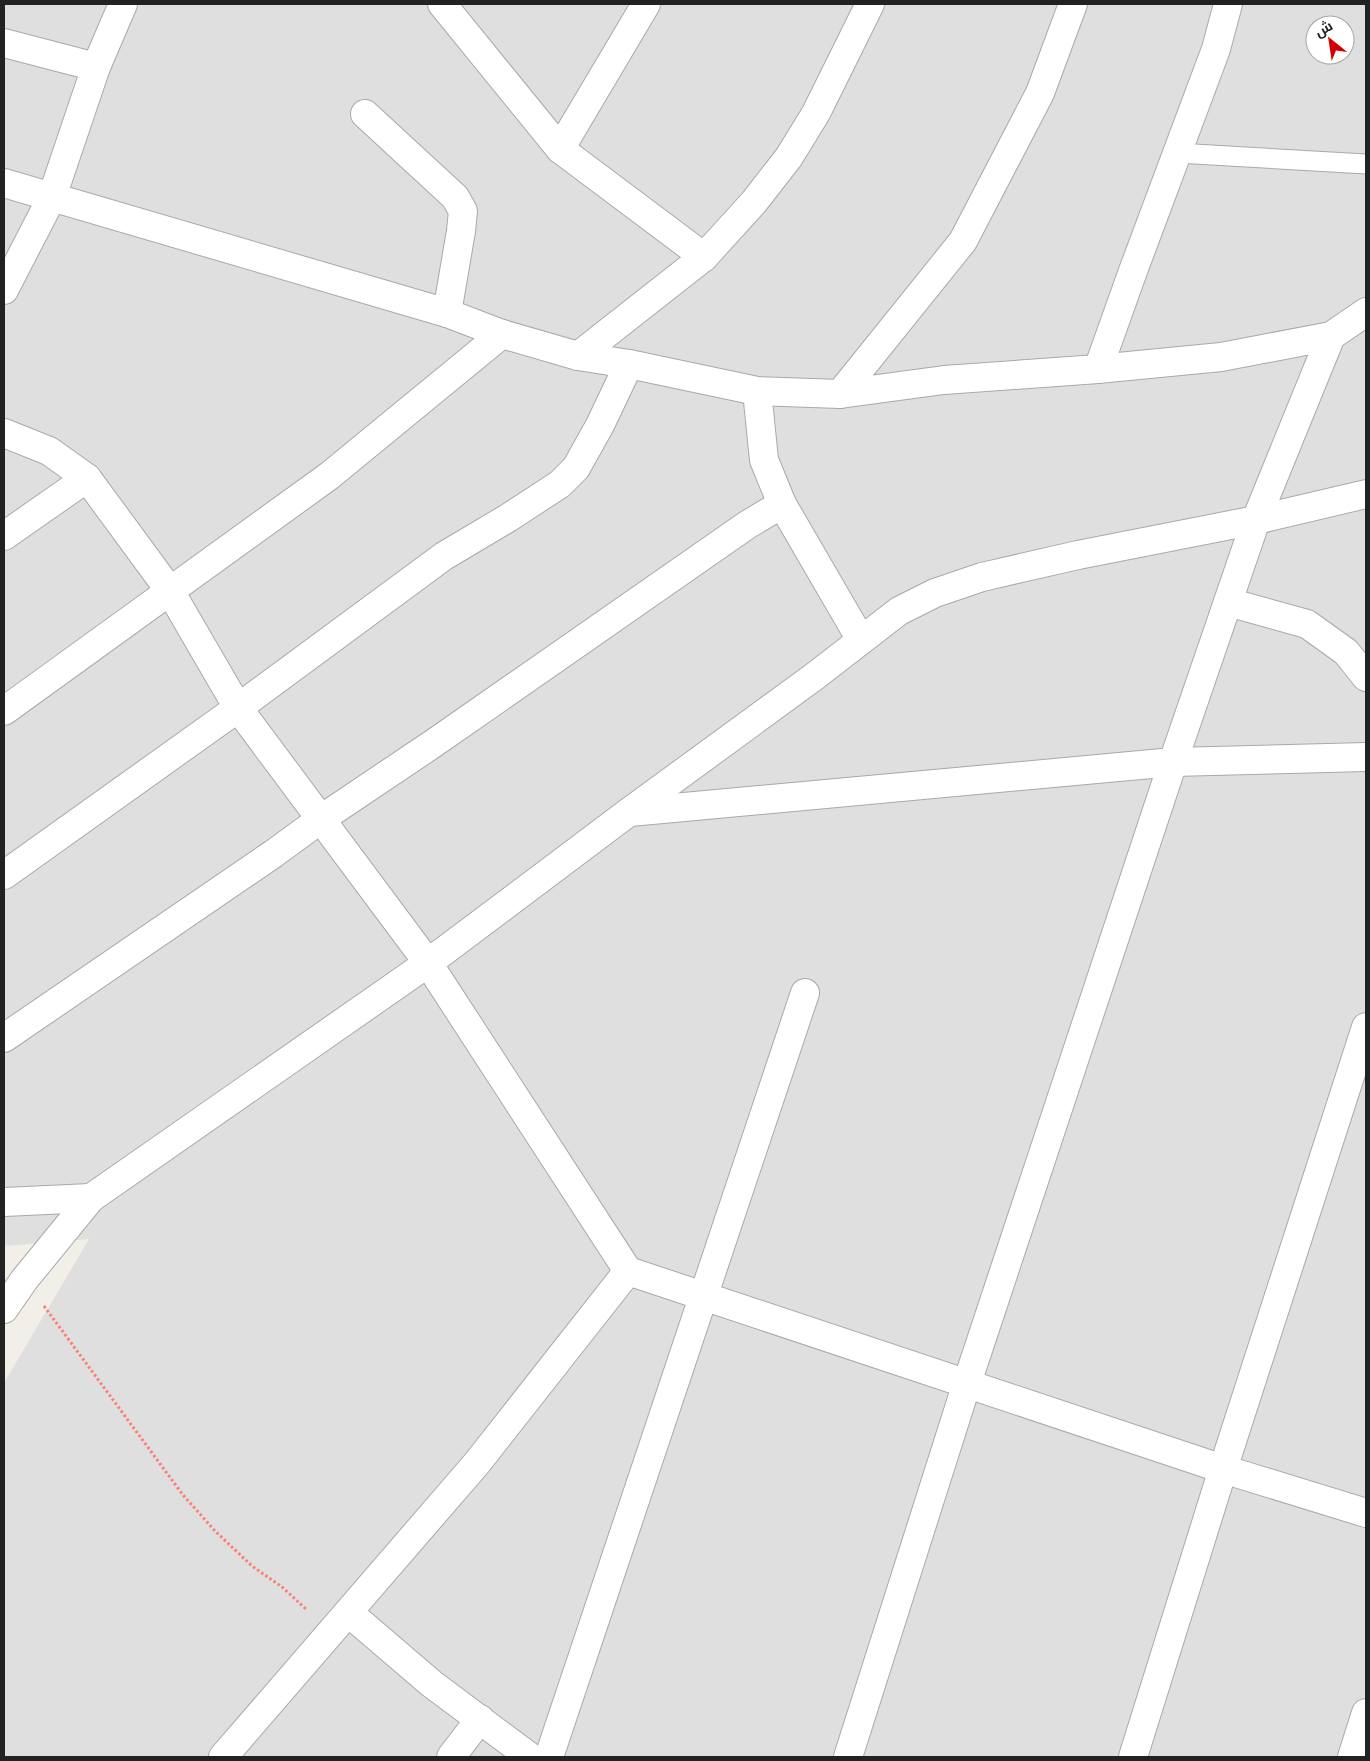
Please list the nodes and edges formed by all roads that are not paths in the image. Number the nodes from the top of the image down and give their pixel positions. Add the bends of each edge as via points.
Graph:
1 (123, 4) edge
2 (646, 4) edge
3 (870, 4) edge
4 (1073, 4) edge
5 (1228, 4) edge
6 (453, 9) edge
7 (4, 43) edge
8 (96, 67) junction
9 (365, 114) dead end
10 (560, 149) junction
11 (1177, 153) junction
12 (1366, 164) edge
13 (4, 183) edge
14 (52, 197) junction
15 (704, 257) junction
16 (4, 290) edge
17 (1366, 312) edge
18 (447, 313) junction
19 (502, 334) junction
20 (1331, 336) junction
21 (578, 356) junction
22 (629, 364) junction
23 (1098, 369) junction
24 (756, 391) junction
25 (840, 394) junction
26 (4, 433) edge
27 (87, 478) junction
28 (1366, 494) edge
29 (782, 504) junction
30 (1256, 520) junction
31 (4, 536) edge
32 (170, 592) junction
33 (1228, 602) junction
34 (861, 640) junction
35 (1366, 677) edge
36 (238, 708) junction
37 (4, 712) edge
38 (1366, 758) edge
39 (1173, 762) junction
40 (629, 812) junction
41 (321, 819) junction
42 (4, 875) edge
43 (428, 963) junction
44 (805, 993) dead end
45 (1366, 1027) edge
46 (4, 1038) edge
47 (91, 1198) junction
48 (4, 1202) edge
49 (628, 1271) junction
50 (704, 1296) junction
51 (4, 1309) edge
52 (967, 1383) junction
53 (1223, 1469) junction
54 (1366, 1513) edge
55 (340, 1623) junction
56 (1366, 1713) edge
57 (480, 1719) junction
58 (224, 1757) edge
59 (451, 1757) edge
60 (530, 1757) edge
61 (548, 1757) edge
62 (848, 1757) edge
63 (1133, 1757) edge
64 (1352, 1757) edge

1 - 8 street
2 - 10 street
3 - 15 street via 816,113 789,157
4 - 25 street via 1040,92 964,241
5 - 11 street via 1216,49
6 - 10 street
7 - 8 street
8 - 14 street
9 - 18 street via 455,197 463,211
10 - 15 street
11 - 12 lane
11 - 23 street
13 - 14 street
14 - 16 street
14 - 18 street
15 - 21 street
17 - 20 street
18 - 19 street
19 - 21 street
19 - 32 street via 329,476
20 - 23 street via 1220,357
20 - 30 street
21 - 22 street
22 - 24 street
22 - 36 street via 576,468 560,484 444,556
23 - 25 street via 944,380
24 - 25 street
24 - 29 street via 764,460
26 - 27 street via 49,450
27 - 31 street
27 - 32 street
28 - 30 street
29 - 34 street
29 - 41 street
30 - 33 street
30 - 34 street via 982,577 935,593 899,611
32 - 36 street
32 - 37 street
33 - 35 street via 1307,624 1346,652
33 - 39 street
34 - 40 street
36 - 41 street
36 - 42 street
38 - 39 street
39 - 40 street
39 - 52 street
40 - 43 street
41 - 43 street
41 - 46 street
43 - 47 street
43 - 49 street
44 - 50 street
45 - 53 street
47 - 48 street
47 - 51 street
49 - 50 street
49 - 55 street via 477,1463
50 - 52 street
50 - 61 street
52 - 53 street
52 - 62 street
53 - 54 street
53 - 63 street
55 - 57 street
55 - 58 street
56 - 64 street
57 - 59 street
57 - 60 street

